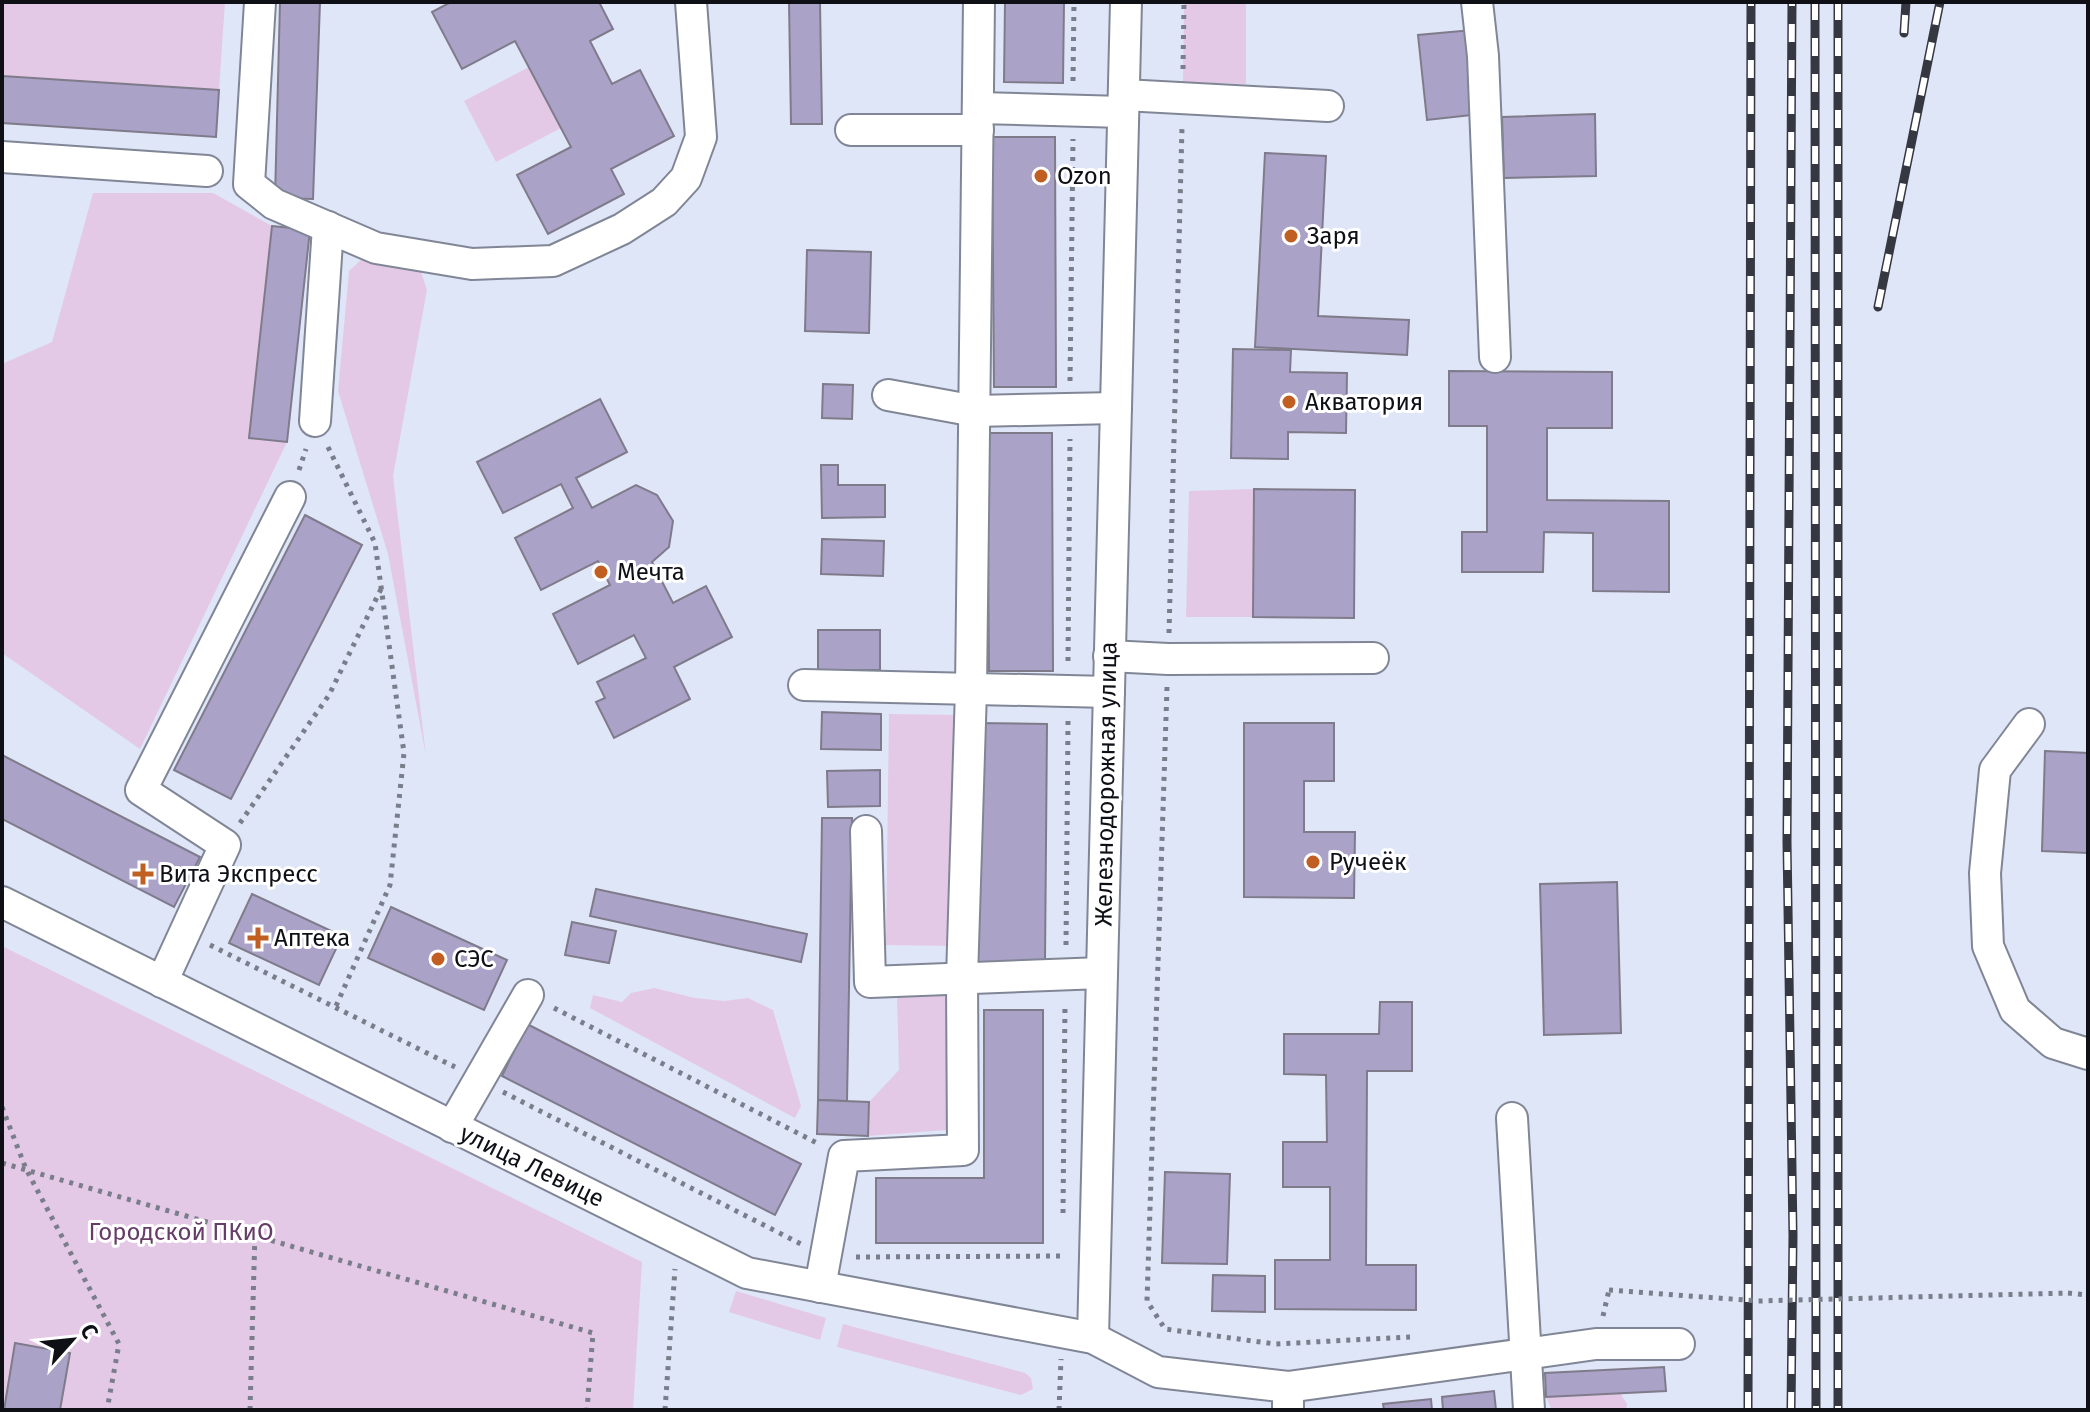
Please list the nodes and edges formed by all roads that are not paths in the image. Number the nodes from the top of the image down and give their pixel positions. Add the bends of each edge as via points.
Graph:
1 (260, 2) edge
2 (691, 2) edge
3 (979, 2) edge
4 (1126, 2) edge
5 (1477, 2) edge
6 (1123, 104) junction
7 (1328, 106) dead end
8 (978, 119) junction
9 (851, 130) dead end
10 (2, 157) edge
11 (207, 171) dead end
12 (328, 227) junction
13 (1495, 357) dead end
14 (888, 395) dead end
15 (1116, 408) junction
16 (975, 411) junction
17 (315, 421) road end
18 (290, 497) road end
19 (1109, 656) junction
20 (1373, 658) dead end
21 (804, 685) dead end
22 (971, 690) junction
23 (1109, 692) junction
24 (2029, 724) dead end
25 (866, 831) dead end
26 (2, 902) edge
27 (1102, 973) junction
28 (962, 978) junction
29 (162, 982) junction
30 (528, 995) road end
31 (2088, 1054) edge
32 (1512, 1118) dead end
33 (452, 1127) junction
34 (820, 1287) junction
35 (1093, 1338) junction
36 (1679, 1344) dead end
37 (1524, 1354) junction
38 (1288, 1399) edge
39 (1529, 1410) edge

1 - 12 street via 249,184 274,204
2 - 12 street via 701,137 686,178 664,202 622,229 553,261 472,264 376,248
3 - 8 street
4 - 6 street, Железнодорожная улица
5 - 13 street
6 - 7 street via 1183,98
6 - 8 street
6 - 15 street, Железнодорожная улица
8 - 9 street
8 - 16 street
10 - 11 street
12 - 17 street
14 - 16 street
15 - 16 street
15 - 19 street, Железнодорожная улица
16 - 22 street
18 - 29 street via 141,790 225,845
19 - 20 street
19 - 23 street, Железнодорожная улица
21 - 22 street
22 - 23 street
22 - 28 street
23 - 27 street, Железнодорожная улица
24 - 31 street via 1995,770 1985,873 1988,946 2015,1010 2053,1043
25 - 28 street via 870,982
26 - 29 street, улица Левице
27 - 28 street
27 - 35 street, Железнодорожная улица
28 - 34 street via 963,1150 844,1156
29 - 33 street, улица Левице
30 - 33 street
32 - 37 street
33 - 34 street, улица Левице via 747,1273
34 - 35 street, улица Левице
35 - 38 street via 1158,1372
36 - 37 street via 1596,1344
37 - 38 street
37 - 39 street

